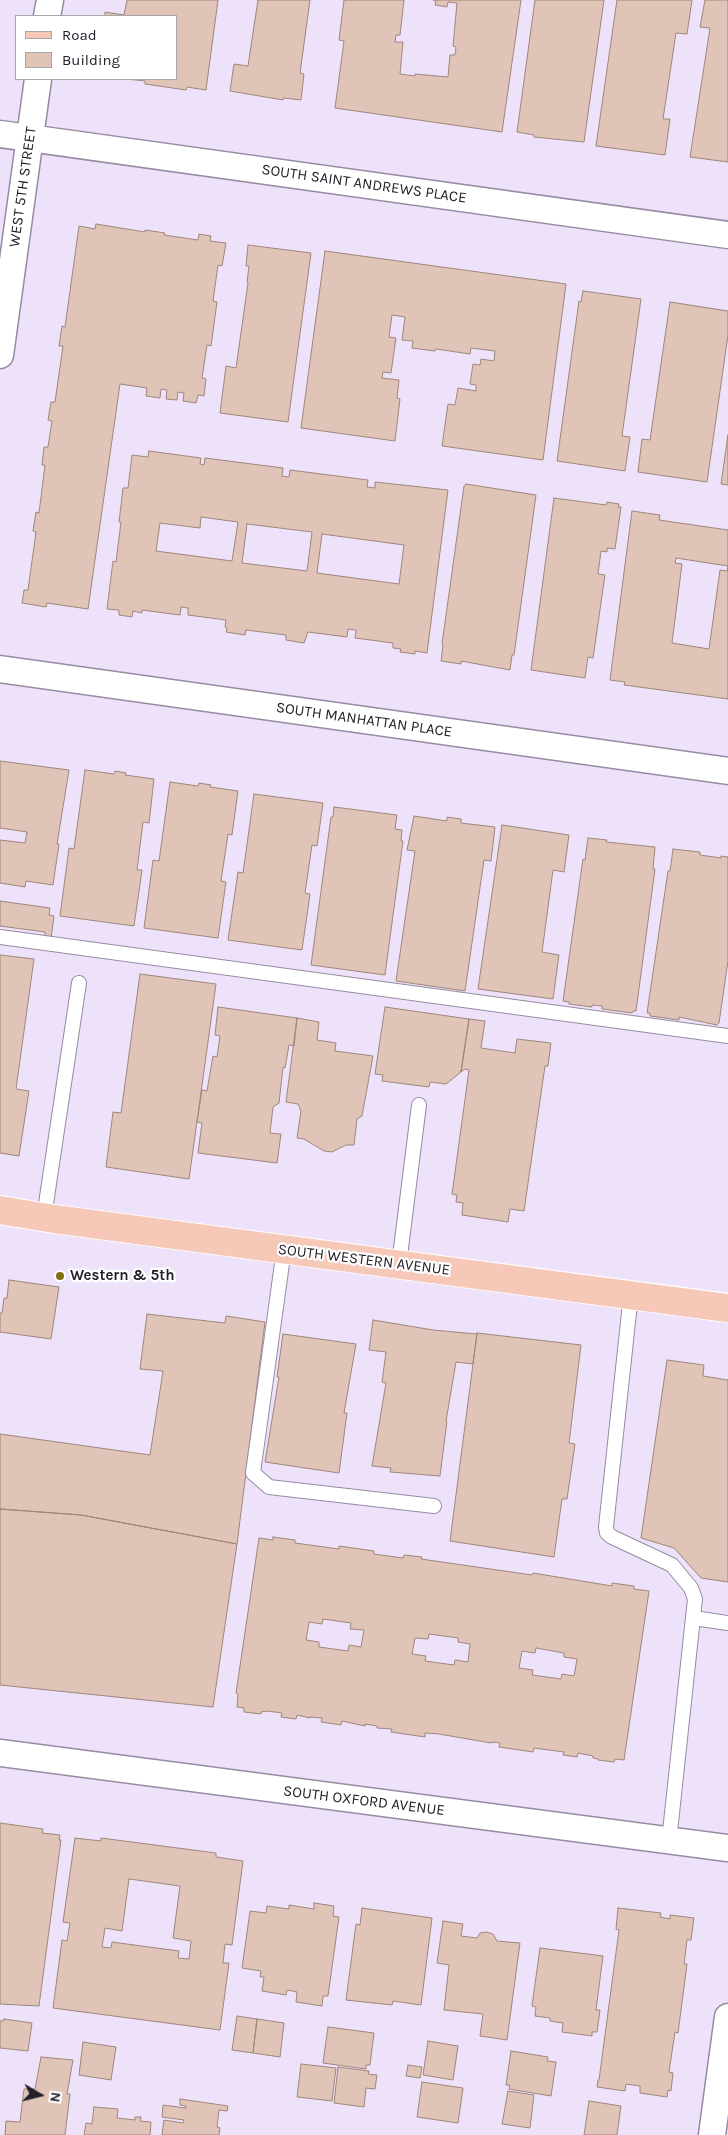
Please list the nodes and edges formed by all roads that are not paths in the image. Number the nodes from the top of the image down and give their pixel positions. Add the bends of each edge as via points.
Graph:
1 (50, 0) edge
2 (47, 15) edge
3 (38, 80) edge
4 (0, 134) edge
5 (30, 137) junction
6 (728, 235) edge
7 (0, 355) edge
8 (0, 669) edge
9 (728, 771) edge
10 (0, 937) edge
11 (79, 984) dead end
12 (728, 1036) edge
13 (419, 1105) dead end
14 (0, 1210) edge
15 (44, 1217) junction
16 (284, 1249) junction
17 (399, 1264) junction
18 (631, 1294) junction
19 (728, 1308) edge
20 (434, 1506) dead end
21 (694, 1618) junction
22 (728, 1623) edge
23 (0, 1753) edge
24 (669, 1841) junction
25 (728, 1848) edge
26 (728, 2017) edge
27 (712, 2135) edge

1 - 2 street
3 - 5 street, WEST 5TH STREET
4 - 5 street, SOUTH SAINT ANDREWS PLACE
5 - 6 street, SOUTH SAINT ANDREWS PLACE
5 - 7 street, WEST 5TH STREET
8 - 9 street, SOUTH MANHATTAN PLACE
10 - 12 lane
11 - 15 lane
13 - 17 lane
14 - 15 main road, SOUTH WESTERN AVENUE
15 - 16 main road, SOUTH WESTERN AVENUE
16 - 17 main road, SOUTH WESTERN AVENUE
16 - 20 lane via 253,1473 269,1487
17 - 18 main road, SOUTH WESTERN AVENUE
18 - 19 main road, SOUTH WESTERN AVENUE
18 - 21 lane via 606,1528 612,1537 672,1565 694,1592
21 - 22 lane
21 - 24 lane
23 - 24 street, SOUTH OXFORD AVENUE
24 - 25 street, SOUTH OXFORD AVENUE
26 - 27 street

